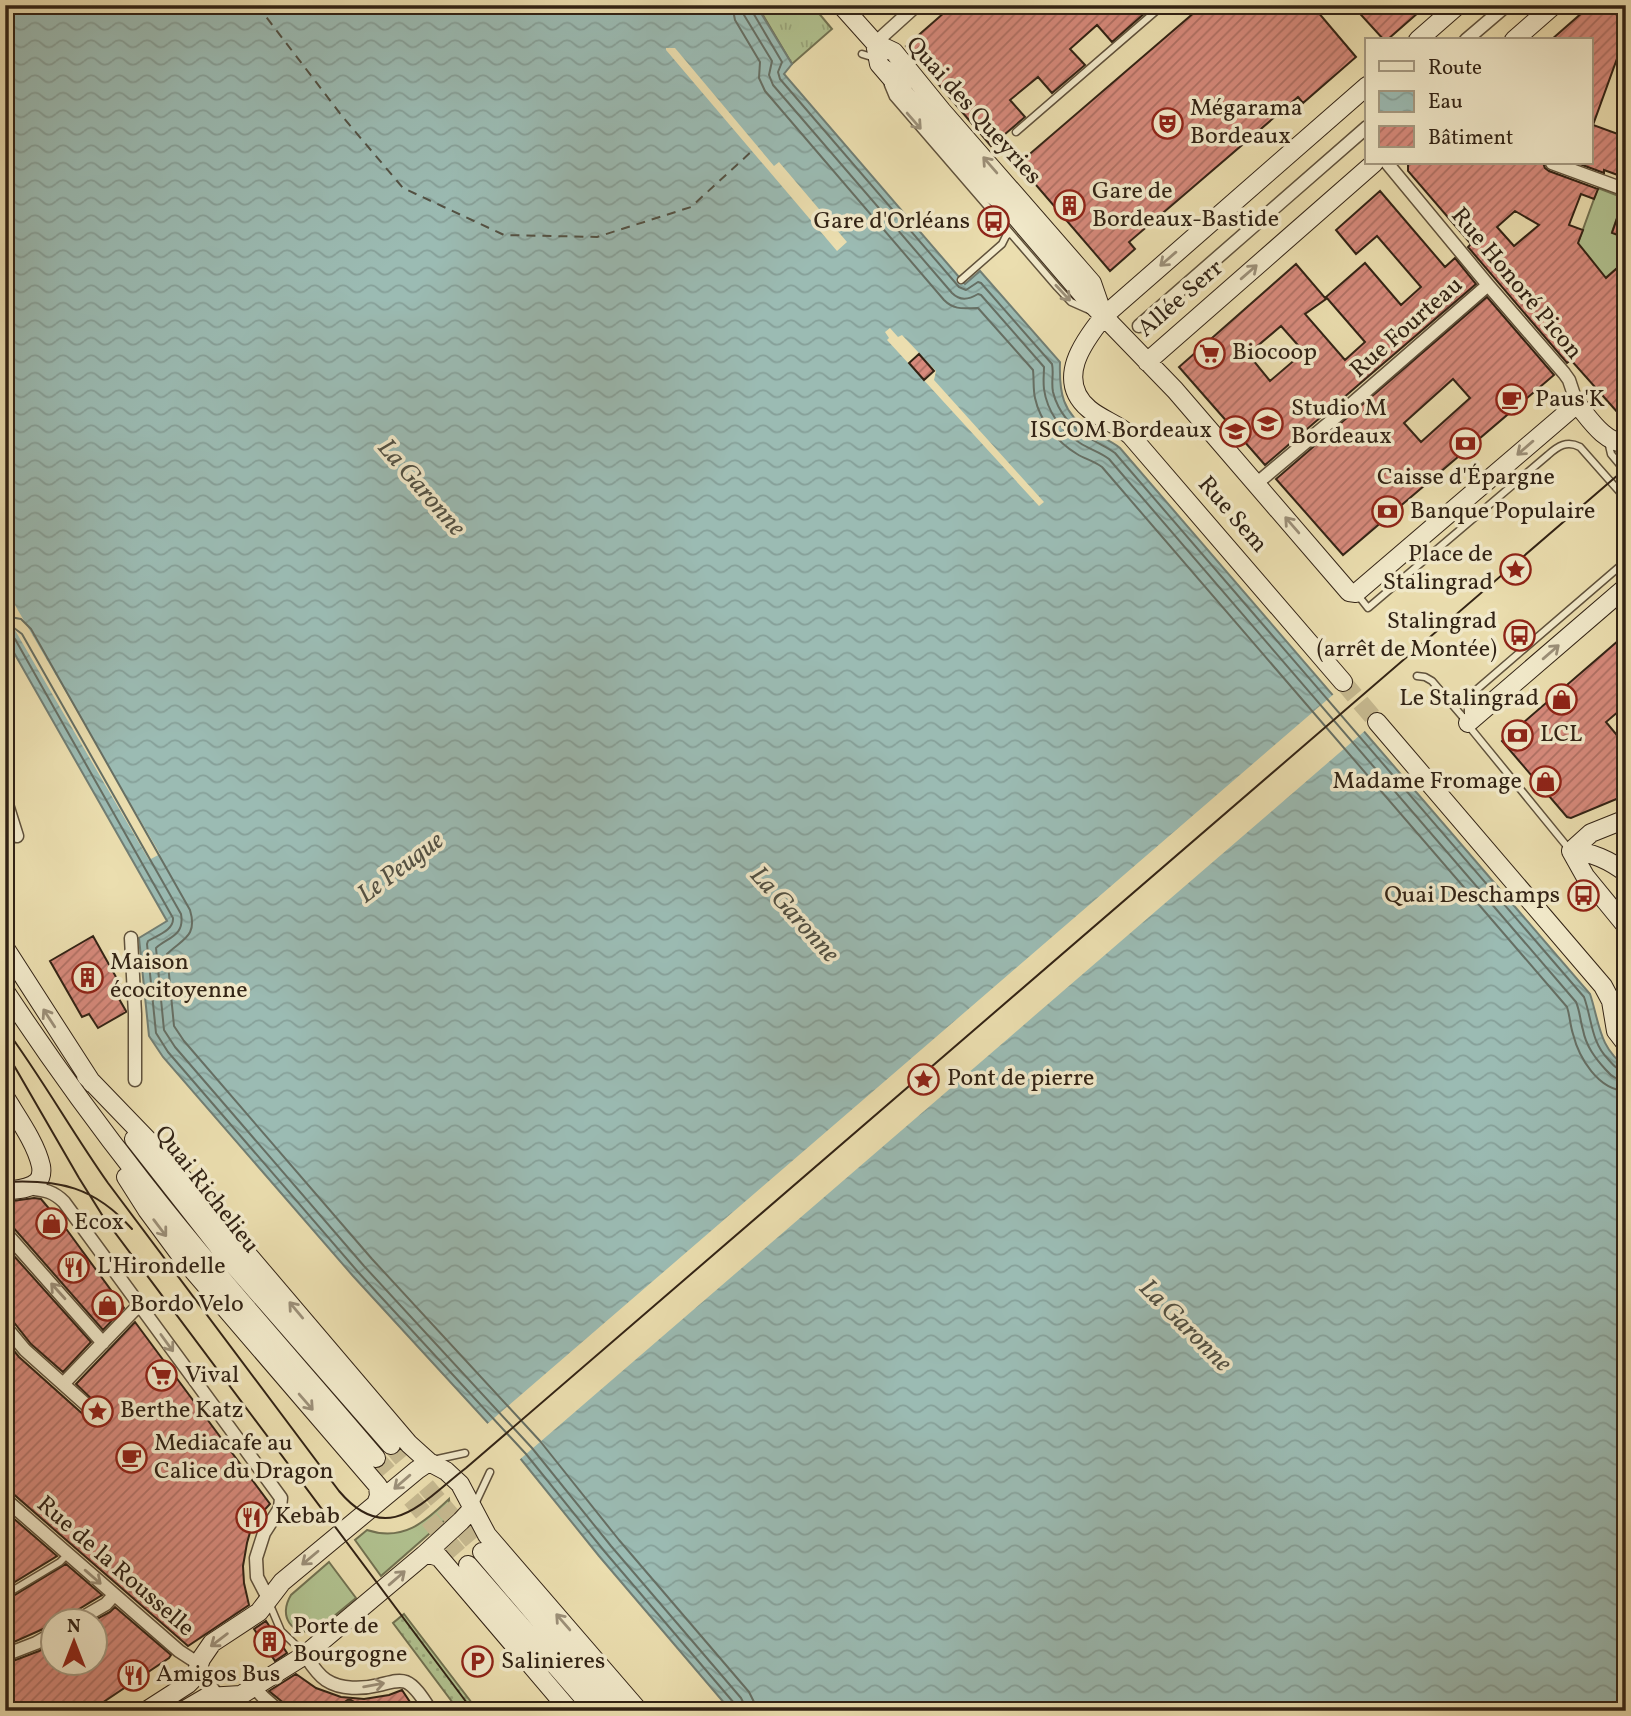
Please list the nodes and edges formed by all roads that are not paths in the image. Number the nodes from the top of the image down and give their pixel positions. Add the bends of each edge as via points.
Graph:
1 (841, 5) edge
2 (917, 5) edge
3 (1163, 5) edge
4 (1458, 5) edge
5 (1507, 5) edge
6 (1554, 5) edge
7 (1420, 38) edge
8 (1468, 38) edge
9 (1516, 38) edge
10 (874, 55) junction
11 (1365, 88) edge
12 (1365, 129) edge
13 (1016, 132) dead end
14 (1373, 164) edge
15 (1388, 164) edge
16 (1555, 164) edge
17 (1626, 190) edge
18 (1010, 233) junction
19 (961, 279) dead end
20 (1488, 285) junction
21 (1104, 316) junction
22 (1139, 326) dead end
23 (1147, 362) junction
24 (1577, 404) junction
25 (1607, 437) junction
26 (1626, 443) edge
27 (1626, 472) edge
28 (1256, 484) junction
29 (1626, 499) edge
30 (1626, 561) edge
31 (1626, 587) edge
32 (1356, 593) junction
33 (1417, 676) dead end
34 (1343, 682) tunnel mouth
35 (1377, 722) tunnel mouth
36 (1468, 723) junction
37 (5, 798) edge
38 (1626, 819) edge
39 (17, 836) dead end
40 (1571, 851) junction
41 (1626, 873) edge
42 (1626, 926) edge
43 (131, 938) dead end
44 (5, 948) edge
45 (5, 991) edge
46 (1626, 1044) edge
47 (86, 1076) junction
48 (135, 1080) dead end
49 (71, 1087) junction
50 (5, 1097) edge
51 (27, 1188) junction
52 (5, 1191) edge
53 (5, 1233) edge
54 (139, 1305) junction
55 (5, 1326) edge
56 (103, 1343) junction
57 (63, 1384) junction
58 (91, 1409) dead end
59 (391, 1445) tunnel mouth
60 (465, 1453) dead end
61 (376, 1458) tunnel mouth
62 (429, 1462) junction
63 (490, 1472) dead end
64 (5, 1499) edge
65 (376, 1504) junction
66 (472, 1509) junction
67 (482, 1552) tunnel mouth
68 (67, 1555) junction
69 (424, 1555) junction
70 (468, 1565) tunnel mouth
71 (5, 1595) edge
72 (114, 1595) junction
73 (269, 1600) junction
74 (99, 1608) edge
75 (38, 1642) edge
76 (5, 1655) edge
77 (306, 1655) junction
78 (199, 1664) junction
79 (255, 1688) junction
80 (219, 1695) junction
81 (348, 1701) edge
82 (146, 1711) edge
83 (184, 1711) edge
84 (230, 1711) edge
85 (279, 1711) edge
86 (431, 1711) edge
87 (570, 1711) edge
88 (595, 1711) edge
89 (617, 1711) edge
90 (639, 1711) edge

1 - 10 main road, Quai des Queyries
2 - 10 street
3 - 13 lane
4 - 7 main road
5 - 8 street
6 - 9 main road
10 -> 18 lane via 893,97
10 - 21 main road, Quai des Queyries via 990,193 1005,204
21 -> 10 main road, Quai des Queyries via 1092,283 894,52
11 -> 21 main road, Allée Serr
12 - 22 street, Allée Serr
23 -> 14 main road, Allée Serr
15 - 20 street, Rue Honoré Picon
16 - 17 street
18 - 19 lane
18 -> 21 lane via 1071,302
20 - 24 street, Rue Honoré Picon via 1564,373
20 - 28 street, Rue Fourteau
21 - 23 main road, Quai des Queyries
21 - 34 main road, Rue Sem via 1078,354 1074,377 1078,396 1090,410 1131,436
23 - 28 main road, Quai des Queyries
24 - 25 main road
24 -> 32 main road
25 - 26 main road
25 - 27 lane via 1611,454
32 -> 28 main road, Quai des Queyries via 1349,592
29 - 32 lane via 1580,447 1563,444 1368,608
30 - 36 lane via 1468,697
36 -> 31 main road
33 - 36 lane via 1432,681
35 - 46 main road via 1603,986 1611,1001 1616,1031
36 - 40 lane
37 - 39 street
38 - 40 main road via 1591,833
40 - 41 main road via 1584,851
40 - 42 main road
43 - 48 street
47 -> 44 main road, Quai Richelieu
45 - 49 main road, Quai Richelieu
47 - 59 main road, Quai Richelieu via 225,1255
62 -> 47 main road via 169,1162
49 - 61 main road, Quai Richelieu via 142,1182
49 -> 65 main road via 147,1210 184,1260 378,1486
50 - 51 main road via 41,1166 38,1181
51 - 52 main road
51 - 54 street via 56,1194 64,1202
56 -> 53 street
54 - 56 street
54 -> 73 street via 281,1498 256,1558 257,1577
55 - 57 street
56 - 57 street
57 - 58 street
60 - 62 lane
62 -> 65 main road
62 - 66 main road via 454,1477
63 - 66 lane
64 - 68 street, Rue de la Rousselle
65 -> 73 main road via 282,1582
66 - 69 main road
90 -> 66 main road via 487,1535
67 - 89 main road
68 - 71 lane
68 -> 72 street, Rue de la Rousselle
77 -> 69 main road
69 - 87 main road via 439,1557
70 - 88 main road
72 - 74 street
72 - 78 street, Rue de la Rousselle
73 - 77 lane via 281,1631
73 -> 78 main road via 259,1612 212,1643
75 - 76 street
77 - 79 main road
77 - 81 street
78 - 80 street
78 - 82 main road via 188,1684
79 - 80 main road via 235,1697
79 - 85 street
80 - 83 main road
80 - 84 street
81 -> 86 street via 364,1688 406,1682

